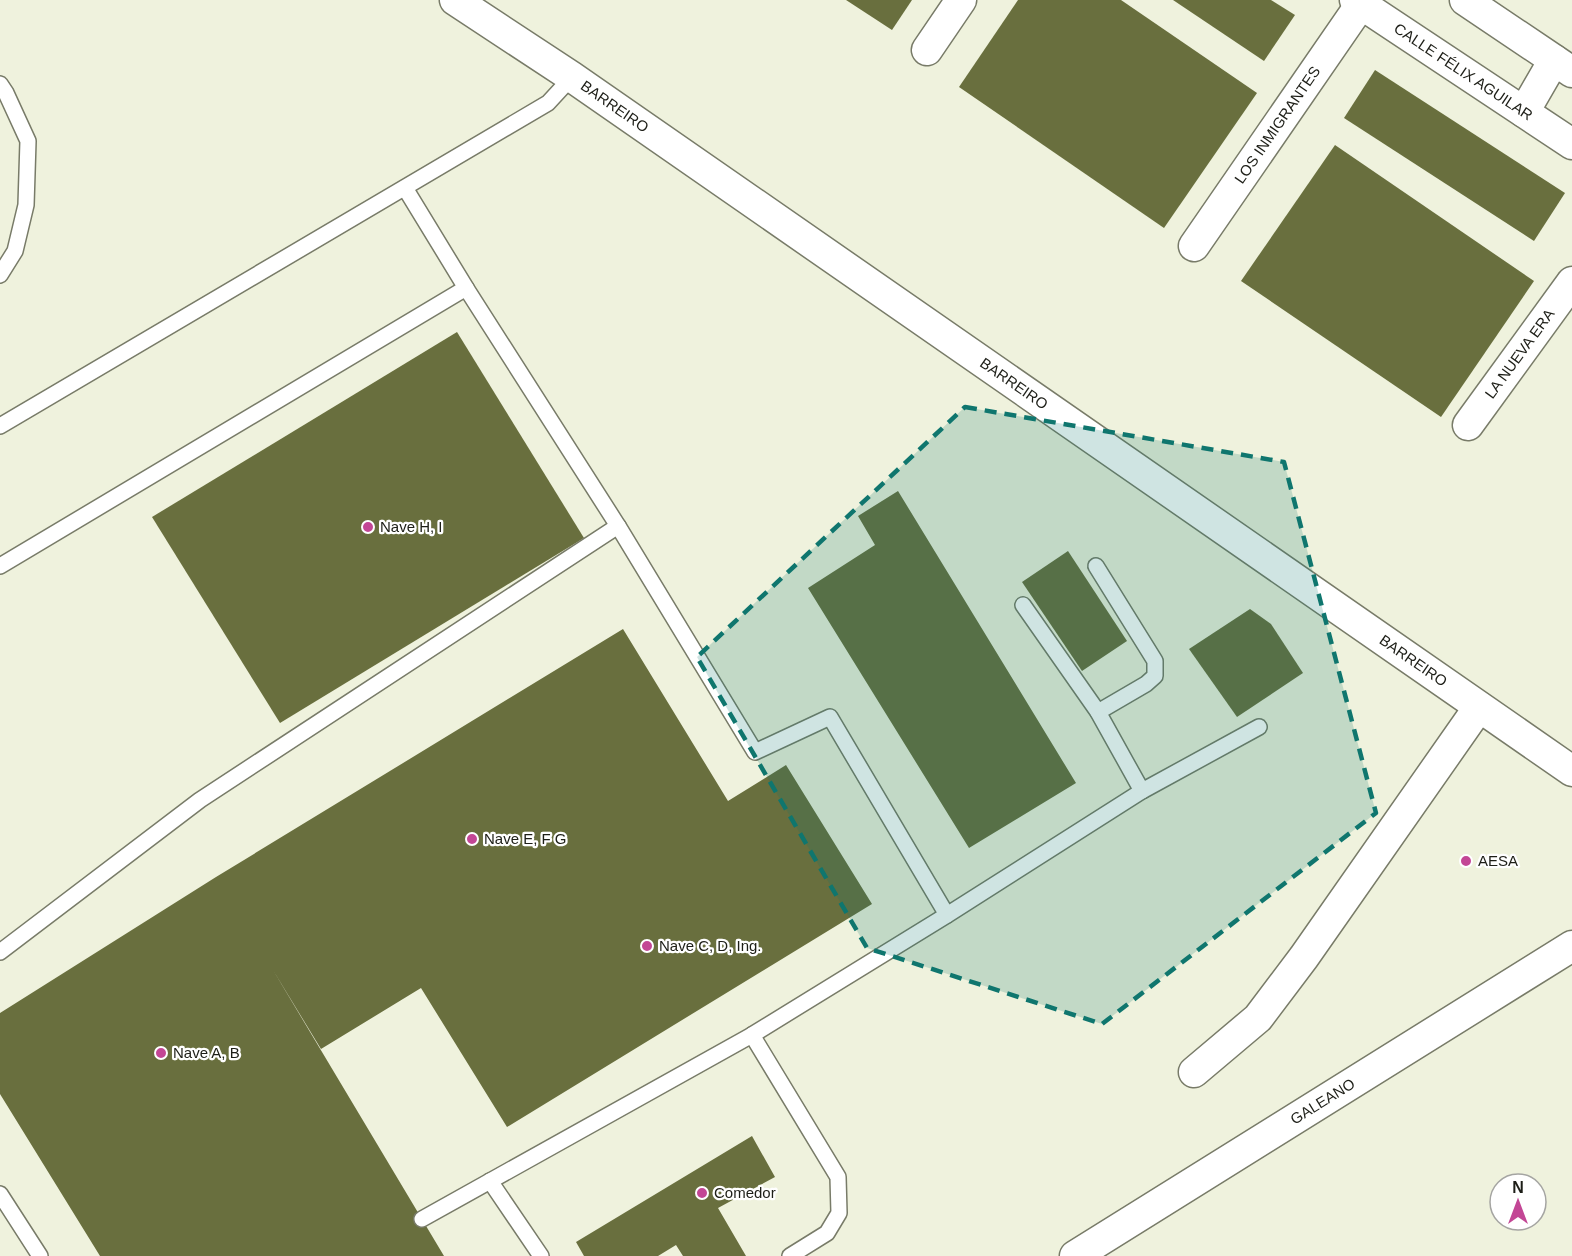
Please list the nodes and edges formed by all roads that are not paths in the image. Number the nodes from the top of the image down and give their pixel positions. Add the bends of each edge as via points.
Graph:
1 (455, 0) edge
2 (961, 0) edge
3 (1465, 0) edge
4 (1358, 2) edge
5 (927, 50) dead end
6 (1563, 66) edge
7 (572, 77) junction
8 (0, 84) edge
9 (1524, 112) junction
10 (1572, 144) edge
11 (405, 188) junction
12 (1194, 246) dead end
13 (0, 275) edge
14 (1572, 282) edge
15 (466, 288) junction
16 (1468, 425) dead end
17 (0, 426) edge
18 (618, 526) junction
19 (0, 566) edge
20 (1096, 566) dead end
21 (1023, 605) dead end
22 (1479, 707) junction
23 (1098, 712) junction
24 (1259, 727) dead end
25 (1572, 771) edge
26 (1142, 791) junction
27 (947, 915) junction
28 (1572, 946) edge
29 (0, 952) edge
30 (752, 1035) junction
31 (1194, 1072) dead end
32 (490, 1181) junction
33 (0, 1194) edge
34 (422, 1219) dead end
35 (40, 1256) edge
36 (541, 1256) edge
37 (790, 1256) edge
38 (1075, 1256) edge

1 - 7 street, BARREIRO
2 - 5 street
3 - 6 street
4 - 9 street, CALLE FÉLIX AGUILAR
4 - 12 street, LOS INMIGRANTES
6 - 9 street
7 - 11 lane via 548,103
7 - 22 street, BARREIRO
8 - 13 lane via 28,141 26,206 15,251
9 - 10 street, CALLE FÉLIX AGUILAR
11 - 15 lane
11 - 17 lane
14 - 16 street, LA NUEVA ERA
15 - 18 lane
15 - 19 lane
18 - 27 lane via 755,753 830,717
18 - 29 lane via 200,800
20 - 23 lane via 1155,661 1155,676
21 - 23 lane
22 - 25 street, BARREIRO
22 - 31 street via 1258,1018
23 - 26 lane
24 - 26 lane
26 - 27 lane
27 - 30 lane
28 - 38 street, GALEANO
30 - 32 lane
30 - 37 lane via 838,1177 839,1213 827,1233
32 - 34 lane
32 - 36 lane
33 - 35 lane

